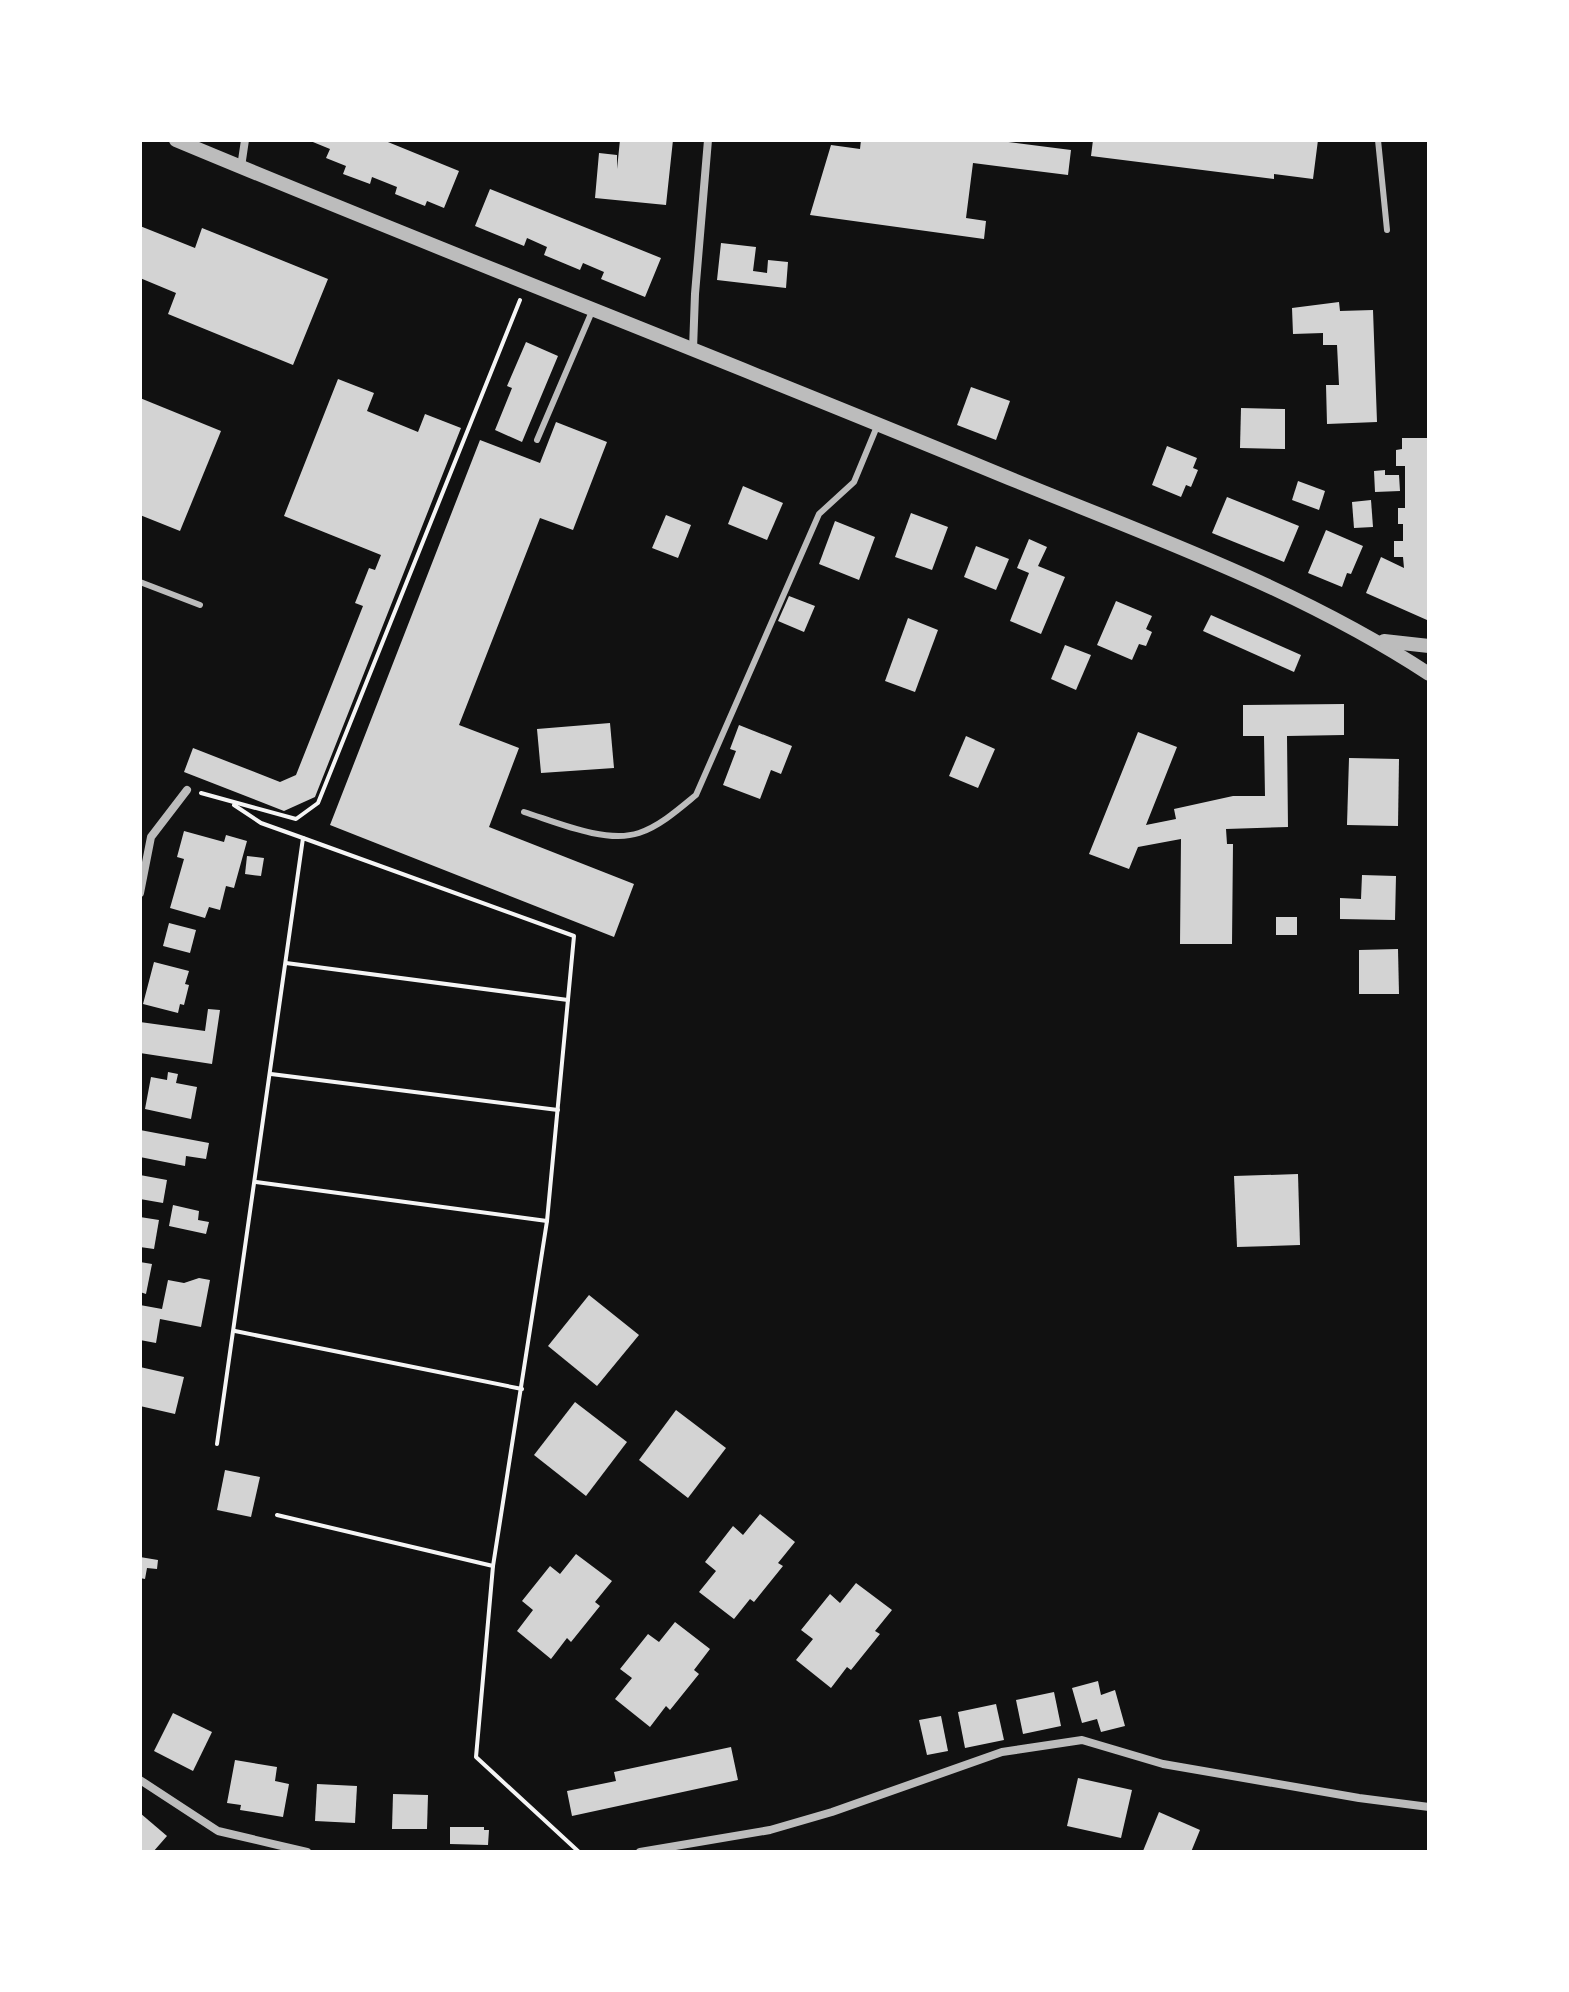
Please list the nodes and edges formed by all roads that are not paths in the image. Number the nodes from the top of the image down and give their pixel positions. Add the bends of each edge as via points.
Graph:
1 (176, 140) edge
2 (245, 140) edge
3 (708, 140) edge
4 (1378, 140) edge
5 (241, 167) junction
6 (1387, 230) dead end
7 (593, 309) junction
8 (693, 349) junction
9 (878, 424) junction
10 (537, 440) dead end
11 (140, 582) edge
12 (200, 605) dead end
13 (1379, 641) junction
14 (1429, 646) edge
15 (1429, 674) edge
16 (187, 790) road end
17 (524, 812) dead end
18 (140, 838) edge
19 (150, 842) junction
20 (140, 893) edge
21 (140, 1780) edge
22 (1429, 1807) edge
23 (307, 1852) edge
24 (640, 1852) edge

1 - 5 street
2 - 5 street
3 - 8 street
4 - 6 lane
5 - 7 street
7 - 8 street
7 - 10 lane
8 - 9 street
9 - 13 street via 1271,587
9 - 17 lane via 854,482 819,514 696,795 637,834 593,834
11 - 12 lane
13 - 14 street
13 - 15 street
16 - 19 street
18 - 19 lane
19 - 20 street
21 - 23 street via 218,1831
22 - 24 street via 1163,1764 1082,1740 1002,1752 770,1830

